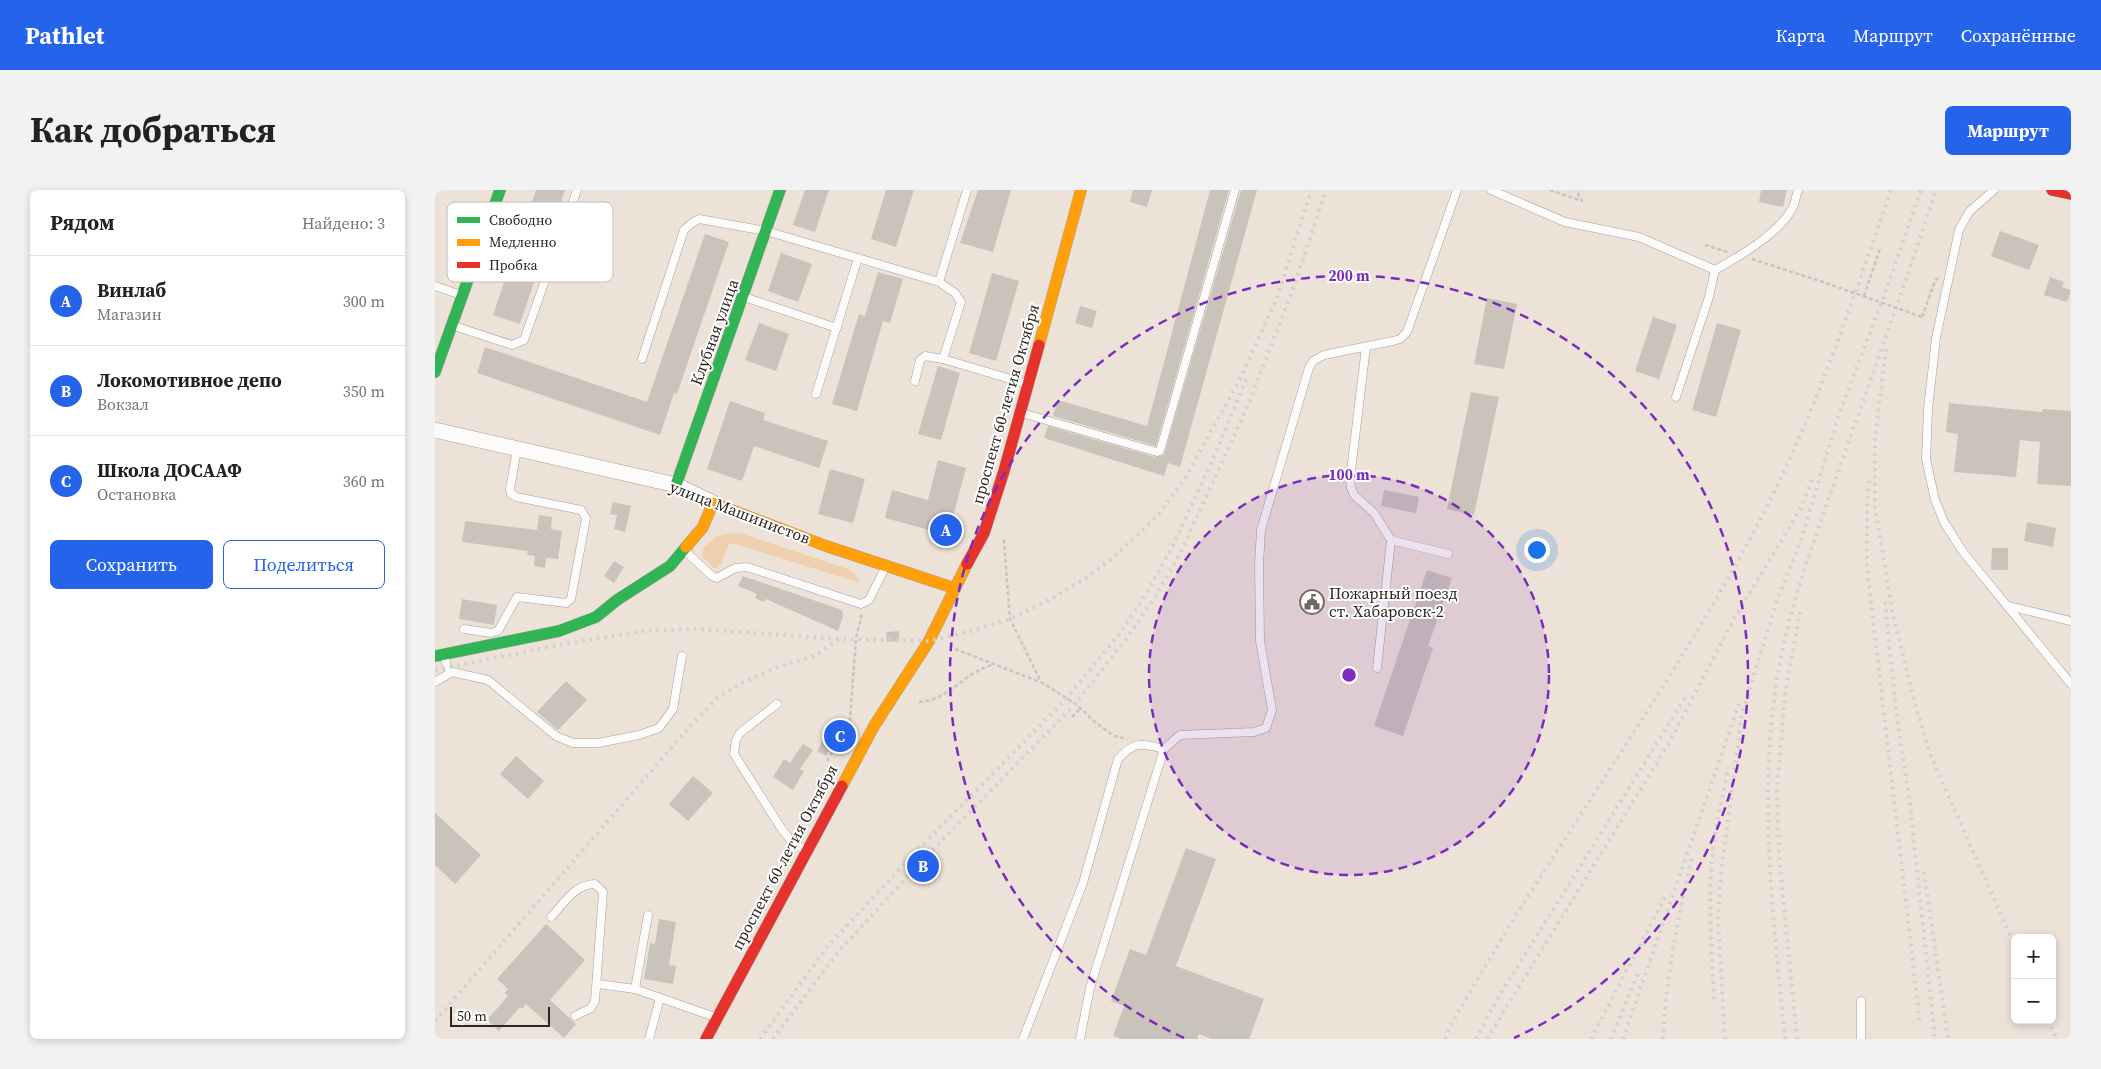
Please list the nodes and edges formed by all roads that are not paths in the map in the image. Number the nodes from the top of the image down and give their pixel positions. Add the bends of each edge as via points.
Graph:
1 (500, 190) edge
2 (577, 190) edge
3 (780, 190) edge
4 (967, 190) edge
5 (1081, 190) edge
6 (1235, 190) edge
7 (1457, 190) edge
8 (1491, 190) edge
9 (1798, 190) edge
10 (1994, 190) edge
11 (2052, 190) edge
12 (2071, 194) edge
13 (496, 202) edge
14 (573, 202) edge
15 (767, 231) junction
16 (858, 258) junction
17 (1715, 270) junction
18 (468, 282) edge
19 (544, 282) edge
20 (939, 282) junction
21 (435, 286) edge
22 (463, 296) junction
23 (744, 297) junction
24 (453, 326) junction
25 (837, 328) junction
26 (1366, 347) junction
27 (642, 359) dead end
28 (943, 359) junction
29 (435, 372) edge
30 (915, 380) dead end
31 (1028, 384) junction
32 (816, 394) dead end
33 (1676, 397) dead end
34 (1021, 412) junction
35 (435, 430) edge
36 (517, 449) junction
37 (676, 485) junction
38 (713, 503) junction
39 (1391, 540) junction
40 (685, 551) junction
41 (1448, 554) dead end
42 (886, 565) junction
43 (954, 588) junction
44 (2008, 606) junction
45 (2071, 621) edge
46 (464, 629) dead end
47 (440, 656) edge
48 (682, 656) dead end
49 (1377, 668) dead end
50 (452, 672) junction
51 (435, 682) edge
52 (2071, 684) edge
53 (777, 704) dead end
54 (1164, 749) junction
55 (806, 850) junction
56 (648, 915) dead end
57 (551, 917) dead end
58 (597, 984) junction
59 (635, 989) junction
60 (660, 998) junction
61 (1861, 1001) dead end
62 (575, 1016) dead end
63 (716, 1018) junction
64 (649, 1039) edge
65 (706, 1039) edge
66 (1023, 1039) edge
67 (1080, 1039) edge
68 (1861, 1039) edge

1 - 13 main road
2 - 14 lane
3 - 15 main road, Клубная улица
4 - 20 lane
5 - 31 main road, проспект 60-летия Октября
6 - 34 lane via 1160,451
7 - 26 lane via 1407,332 1400,339
8 - 17 lane via 1565,222 1639,237
9 - 17 lane via 1793,208 1781,224 1741,256
10 - 44 lane via 1969,212 1959,230 1936,338 1926,459 1935,500 1945,522 1963,552
11 - 12 main road
15 - 16 lane
15 - 23 main road, Клубная улица
15 - 27 lane via 699,220 691,222 684,230
16 - 20 lane
16 - 25 lane
17 - 33 lane
18 - 22 main road
19 - 24 lane via 524,340 513,345
20 - 28 lane via 955,292 961,302
21 - 22 lane
22 - 24 main road
23 - 25 lane
23 - 37 main road, Клубная улица
24 - 29 main road
25 - 32 lane
26 - 39 lane via 1351,488 1374,513
26 - 54 lane via 1324,354 1313,361 1261,530 1260,641 1273,710 1266,728 1240,734 1180,735
28 - 30 lane via 925,356 920,360
28 - 31 lane
31 - 34 main road, проспект 60-летия Октября
34 - 43 main road, проспект 60-летия Октября via 984,533
35 - 36 street, улица Машинистов
36 - 37 street, улица Машинистов
36 - 46 lane via 511,494 581,510 586,518 571,599 566,603 517,597 498,631
37 - 38 street, улица Машинистов
38 - 40 main road via 703,528
38 - 42 main road, улица Машинистов
39 - 41 lane
39 - 49 lane
40 - 42 lane via 717,578 735,568 747,567 861,604 869,600
40 - 47 main road via 670,566 596,616 559,631
42 - 43 main road, улица Машинистов
43 - 55 main road, проспект 60-летия Октября via 929,641 874,726
44 - 45 lane
44 - 52 lane
47 - 50 lane
48 - 50 lane via 673,709 663,724 639,735 598,743 573,743 556,736 488,680
50 - 51 lane
53 - 55 lane via 740,733 734,754 781,828 792,842
54 - 66 lane via 1145,744 1129,747 1118,759 1083,884
54 - 67 lane via 1090,988
55 - 63 main road, проспект 60-летия Октября
56 - 59 lane
57 - 58 lane via 585,884 595,884 603,892
58 - 59 lane
58 - 62 lane via 591,1008
59 - 60 lane
60 - 63 lane
60 - 64 lane
61 - 68 lane
63 - 65 main road, проспект 60-летия Октября

